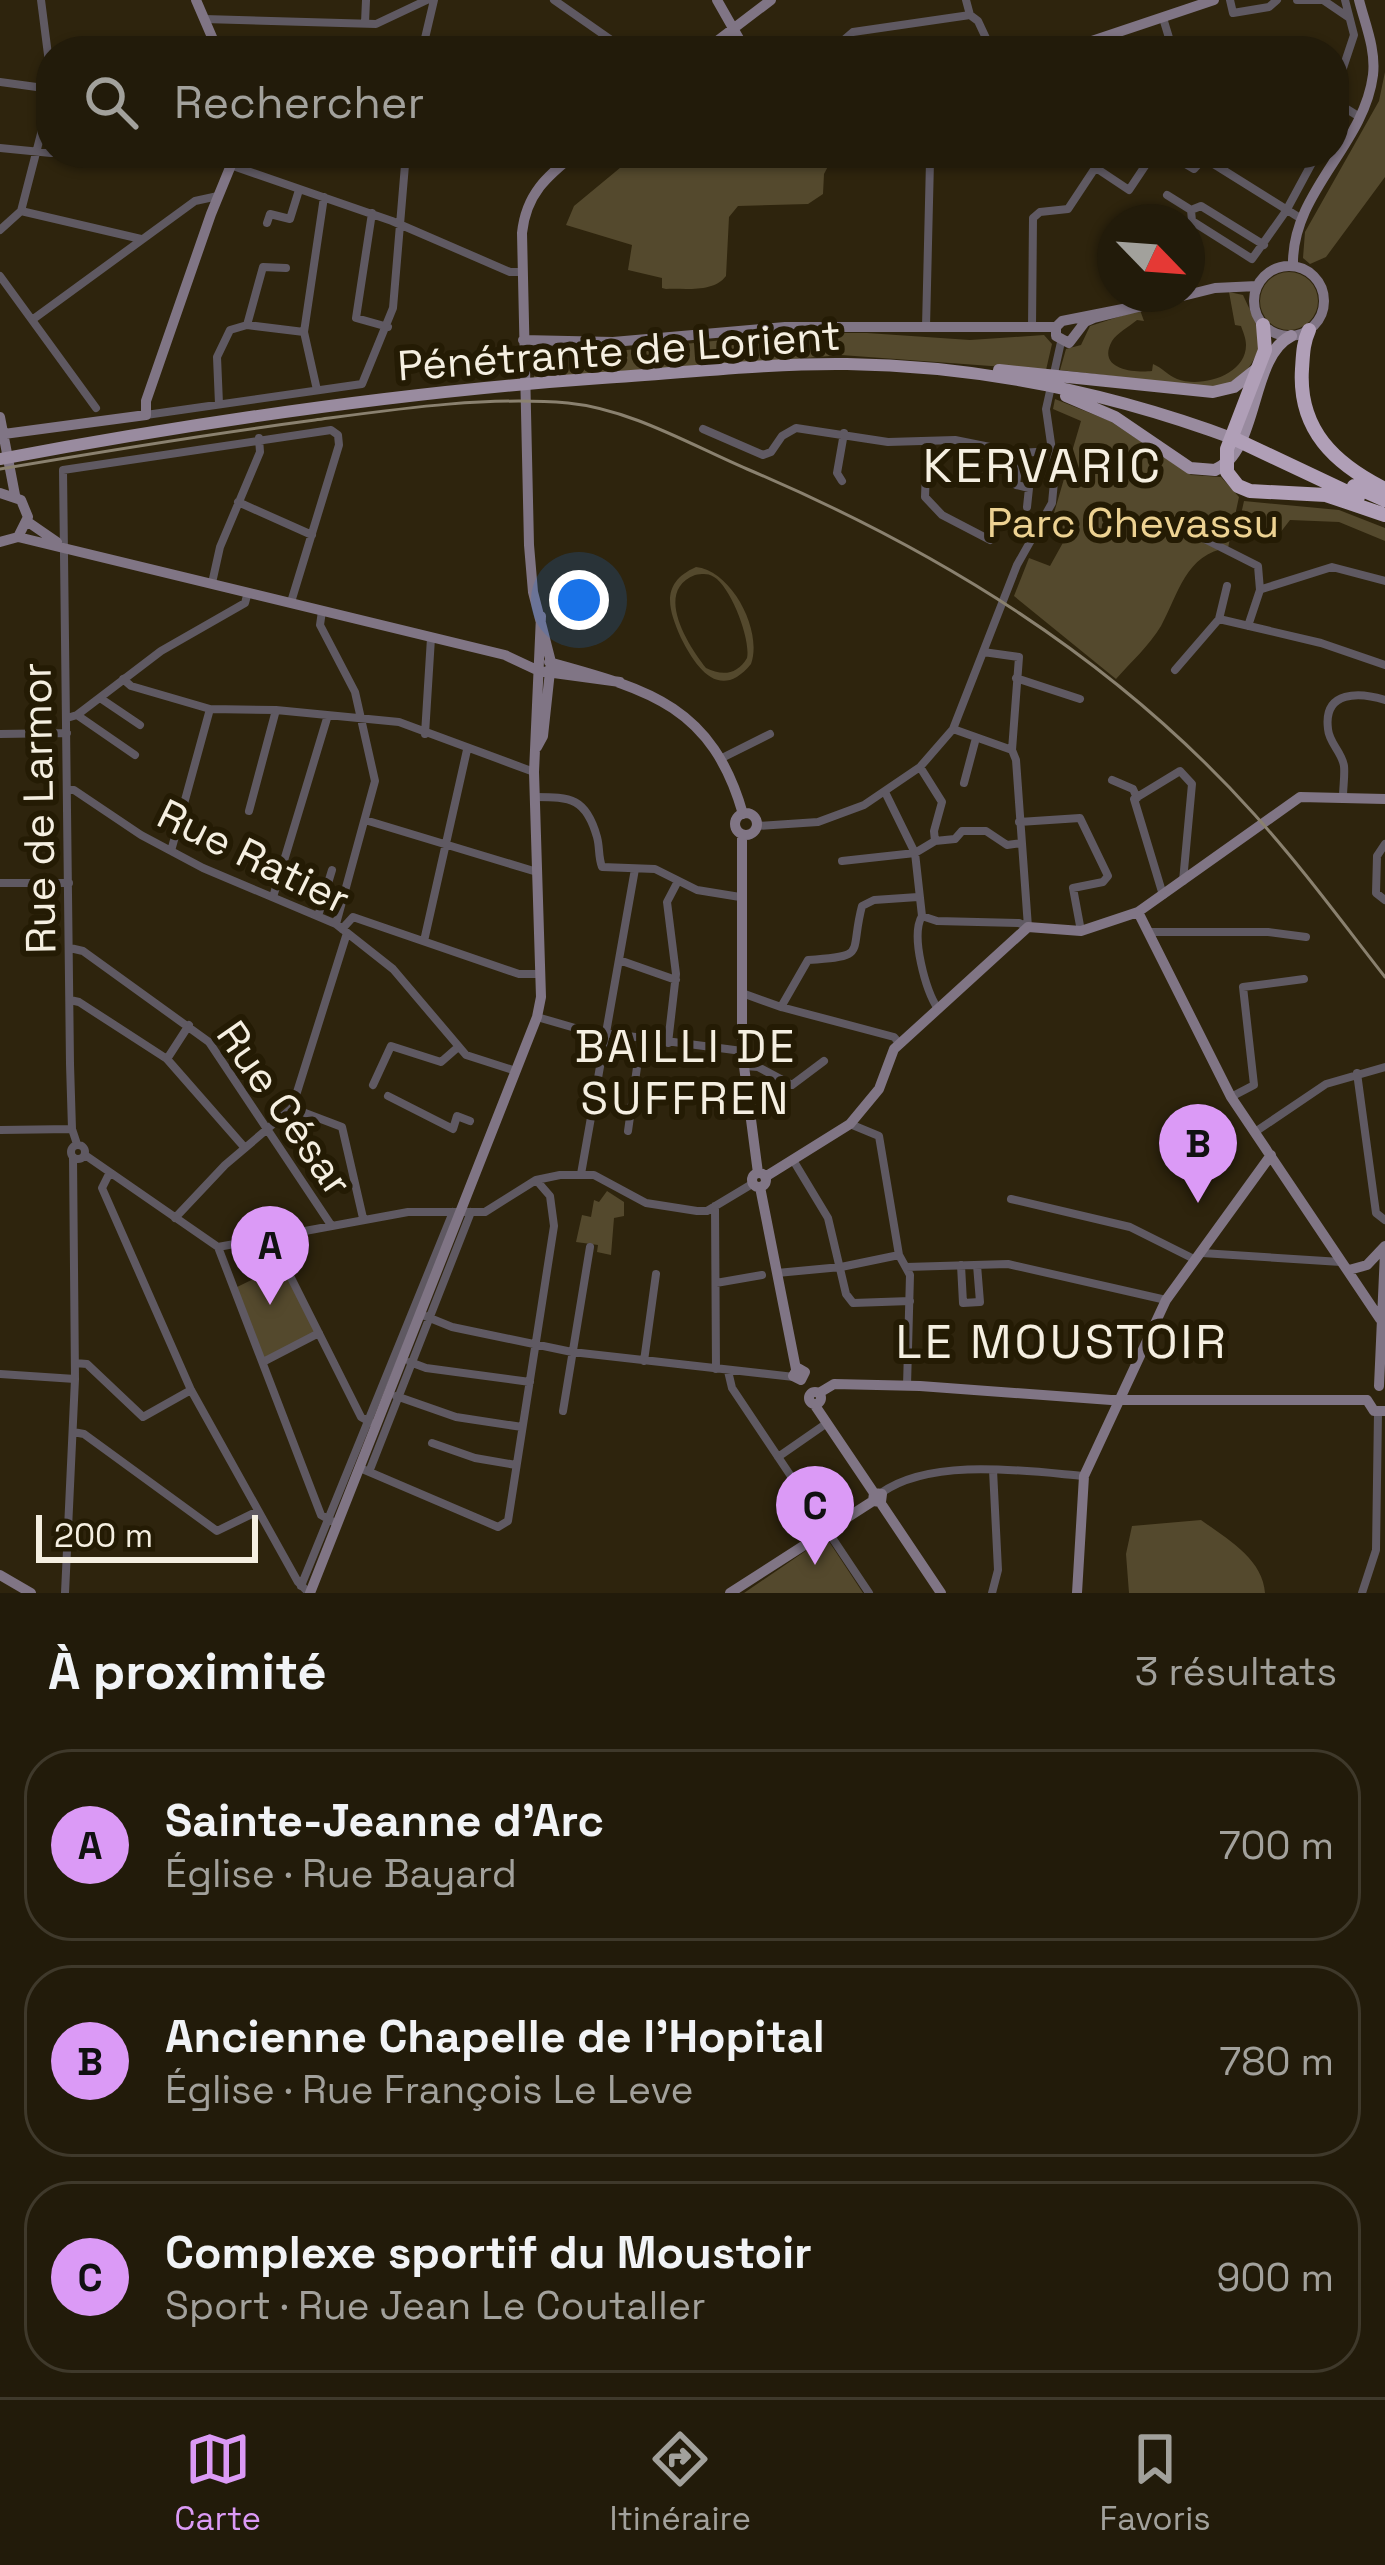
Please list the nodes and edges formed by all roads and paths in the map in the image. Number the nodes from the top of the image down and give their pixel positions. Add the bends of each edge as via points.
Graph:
1 (41, 0) edge
2 (196, 0) edge
3 (366, 0) edge
4 (430, 0) edge
5 (554, 0) edge
6 (717, 0) edge
7 (771, 0) edge
8 (966, 0) edge
9 (1214, 0) edge
10 (1230, 0) edge
11 (1277, 0) edge
12 (1297, 0) edge
13 (1324, 0) edge
14 (1345, 0) edge
15 (1359, 0) edge
16 (970, 15) junction
17 (1163, 18) junction
18 (1350, 18) junction
19 (204, 19) junction
20 (365, 23) junction
21 (732, 31) junction
22 (46, 36) edge
23 (211, 36) edge
24 (424, 36) edge
25 (606, 36) edge
26 (725, 36) edge
27 (736, 36) edge
28 (849, 36) edge
29 (985, 36) edge
30 (1108, 36) edge
31 (1168, 36) edge
32 (1349, 51) edge
33 (0, 82) edge
34 (36, 89) edge
35 (1349, 109) edge
36 (1358, 116) junction
37 (1349, 131) edge
38 (0, 148) edge
39 (36, 149) edge
40 (35, 153) junction
41 (232, 168) edge
42 (252, 168) edge
43 (405, 168) edge
44 (558, 168) edge
45 (929, 168) edge
46 (1096, 168) joint
47 (1144, 168) edge
48 (1223, 168) edge
49 (1307, 168) edge
50 (1327, 169) edge
51 (299, 190) junction
52 (220, 196) junction
53 (1167, 196) dead end
54 (324, 197) junction
55 (1181, 204) edge
56 (1205, 208) edge
57 (21, 211) junction
58 (1286, 211) junction
59 (372, 213) junction
60 (1300, 218) junction
61 (267, 223) dead end
62 (400, 225) junction
63 (1205, 229) edge
64 (0, 230) edge
65 (141, 238) junction
66 (1264, 245) junction
67 (1293, 266) junction
68 (286, 268) dead end
69 (521, 272) junction
70 (0, 277) edge
71 (1257, 286) junction
72 (32, 320) junction
73 (247, 325) junction
74 (1074, 325) junction
75 (1263, 326) junction
76 (388, 327) junction
77 (1056, 327) junction
78 (926, 328) junction
79 (1032, 328) junction
80 (1309, 330) junction
81 (304, 332) junction
82 (1291, 336) junction
83 (523, 340) junction
84 (1061, 341) junction
85 (918, 368) junction
86 (1259, 368) junction
87 (978, 374) junction
88 (316, 390) junction
89 (219, 404) junction
90 (96, 408) dead end
91 (146, 415) junction
92 (0, 417) edge
93 (1243, 420) junction
94 (703, 429) dead end
95 (844, 433) junction
96 (4, 434) junction
97 (259, 438) junction
98 (927, 443) junction
99 (1231, 451) junction
100 (1051, 452) junction
101 (1020, 453) junction
102 (0, 456) edge
103 (842, 482) dead end
104 (1385, 489) edge
105 (0, 491) edge
106 (15, 495) junction
107 (1385, 500) edge
108 (238, 502) junction
109 (1027, 507) dead end
110 (1385, 512) edge
111 (1165, 518) dead end
112 (28, 521) junction
113 (312, 535) junction
114 (18, 537) junction
115 (990, 540) dead end
116 (1, 544) edge
117 (65, 547) junction
118 (1385, 581) edge
119 (212, 583) junction
120 (1227, 586) dead end
121 (1260, 590) junction
122 (248, 592) junction
123 (291, 602) junction
124 (322, 610) junction
125 (1219, 619) junction
126 (1248, 626) junction
127 (431, 636) junction
128 (983, 652) junction
129 (1385, 665) edge
130 (545, 666) junction
131 (1175, 670) dead end
132 (1016, 678) junction
133 (123, 679) junction
134 (100, 698) junction
135 (1080, 699) dead end
136 (1385, 700) edge
137 (210, 709) junction
138 (276, 710) junction
139 (328, 715) junction
140 (72, 716) junction
141 (363, 719) junction
142 (140, 725) dead end
143 (953, 729) junction
144 (0, 734) edge
145 (68, 734) junction
146 (425, 734) junction
147 (770, 734) dead end
148 (976, 738) junction
149 (467, 750) junction
150 (1012, 750) junction
151 (134, 755) dead end
152 (722, 758) junction
153 (920, 766) junction
154 (534, 772) junction
155 (1112, 780) dead end
156 (964, 783) dead end
157 (68, 790) junction
158 (884, 792) junction
159 (1342, 796) junction
160 (536, 797) junction
161 (1135, 799) junction
162 (1385, 800) edge
163 (249, 811) dead end
164 (743, 814) junction
165 (364, 820) junction
166 (1019, 821) junction
167 (757, 826) junction
168 (742, 835) junction
169 (935, 841) junction
170 (1021, 843) junction
171 (1385, 844) edge
172 (444, 845) junction
173 (171, 851) junction
174 (915, 853) junction
175 (842, 860) dead end
176 (634, 869) junction
177 (332, 870) dead end
178 (537, 872) junction
179 (678, 880) junction
180 (1183, 882) junction
181 (0, 883) edge
182 (69, 883) junction
183 (1163, 896) junction
184 (273, 897) junction
185 (740, 897) junction
186 (918, 897) junction
187 (1385, 900) edge
188 (1138, 912) junction
189 (318, 916) junction
190 (922, 916) junction
191 (1028, 927) junction
192 (342, 929) junction
193 (1081, 932) junction
194 (1148, 932) junction
195 (1306, 937) dead end
196 (424, 941) junction
197 (70, 947) junction
198 (619, 960) junction
199 (540, 974) junction
200 (1304, 979) dead end
201 (676, 980) junction
202 (740, 992) junction
203 (70, 1000) junction
204 (781, 1007) junction
205 (938, 1010) junction
206 (537, 1017) junction
207 (189, 1025) junction
208 (606, 1034) junction
209 (641, 1039) junction
210 (668, 1043) junction
211 (900, 1044) junction
212 (457, 1048) junction
213 (742, 1051) junction
214 (166, 1059) junction
215 (824, 1060) dead end
216 (745, 1066) junction
217 (1385, 1067) edge
218 (516, 1071) junction
219 (1357, 1072) junction
220 (373, 1085) dead end
221 (388, 1096) dead end
222 (1231, 1096) junction
223 (292, 1108) junction
224 (470, 1120) dead end
225 (850, 1124) junction
226 (269, 1128) junction
227 (72, 1129) junction
228 (0, 1130) edge
229 (628, 1131) dead end
230 (1256, 1132) junction
231 (77, 1144) junction
232 (245, 1148) junction
233 (85, 1155) junction
234 (1271, 1155) junction
235 (73, 1157) junction
236 (793, 1160) junction
237 (109, 1174) junction
238 (581, 1174) junction
239 (536, 1180) junction
240 (759, 1180) junction
241 (1011, 1199) dead end
242 (716, 1206) junction
243 (462, 1212) junction
244 (175, 1218) junction
245 (364, 1218) junction
246 (1385, 1220) edge
247 (331, 1225) junction
248 (271, 1238) junction
249 (218, 1247) junction
250 (590, 1247) dead end
251 (1385, 1249) edge
252 (899, 1256) junction
253 (1196, 1256) junction
254 (961, 1265) junction
255 (977, 1265) junction
256 (1346, 1266) junction
257 (841, 1267) junction
258 (906, 1267) junction
259 (777, 1273) junction
260 (656, 1274) dead end
261 (762, 1275) dead end
262 (716, 1283) junction
263 (1166, 1300) junction
264 (910, 1301) junction
265 (425, 1316) junction
266 (1380, 1319) junction
267 (320, 1334) junction
268 (535, 1346) junction
269 (572, 1352) junction
270 (407, 1361) junction
271 (644, 1361) junction
272 (263, 1362) junction
273 (75, 1363) junction
274 (716, 1369) junction
275 (728, 1371) junction
276 (0, 1374) edge
277 (799, 1374) junction
278 (75, 1379) junction
279 (530, 1382) junction
280 (1382, 1386) edge
281 (907, 1387) junction
282 (191, 1390) junction
283 (394, 1395) junction
284 (815, 1398) junction
285 (1121, 1399) junction
286 (1367, 1400) junction
287 (563, 1411) dead end
288 (1381, 1411) edge
289 (372, 1423) junction
290 (827, 1423) junction
291 (522, 1427) junction
292 (73, 1432) junction
293 (433, 1444) dead end
294 (778, 1456) junction
295 (516, 1465) junction
296 (993, 1469) junction
297 (364, 1470) junction
298 (1084, 1476) junction
299 (877, 1497) junction
300 (258, 1511) junction
301 (333, 1522) junction
302 (826, 1528) junction
303 (1381, 1551) edge
304 (0, 1575) edge
305 (307, 1591) edge
306 (31, 1593) edge
307 (65, 1593) edge
308 (730, 1593) edge
309 (869, 1593) edge
310 (941, 1593) edge
311 (992, 1593) edge
312 (1077, 1593) edge
313 (1362, 1593) edge

1 - 22 street
2 - 19 street
3 - 20 street
4 - 20 street
4 - 24 street
5 - 25 street
6 - 21 street
7 - 21 street
8 - 16 street
9 - 17 street
10 - 11 street via 1233,14
12 - 13 street
13 - 18 street
14 - 18 street
15 - 36 street via 1373,54
16 - 28 street
16 - 29 street
17 - 30 street
17 - 31 street
18 - 32 street
19 - 20 street
19 - 23 street
21 - 26 street
21 - 27 street
33 - 34 street
35 - 36 street
36 - 37 street
38 - 40 street
39 - 40 street
40 - 57 street
41 - 52 street
42 - 51 street
43 - 62 street
44 - 69 street via 524,213
45 - 78 street
46 - 47 street via 1130,190
46 - 79 street via 1068,209 1034,218
48 - 58 street
49 - 58 street
50 - 60 street
51 - 54 street
51 - 61 street via 290,219 270,214
52 - 65 street via 195,201
52 - 91 street
53 - 55 street
54 - 59 street
54 - 81 street
56 - 66 street
57 - 64 street
57 - 65 street
58 - 60 street
58 - 66 street
59 - 62 street
59 - 76 street via 356,318
60 - 67 street
62 - 69 street
62 - 76 street
63 - 66 street via 1252,259
65 - 72 street
67 - 71 street via 1274,269
67 - 80 street via 1323,293
68 - 73 street via 262,267
69 - 83 street
70 - 72 street
71 - 74 street via 1092,312
71 - 75 street via 1254,310
72 - 90 street
73 - 81 street
73 - 89 street via 230,330 219,347
74 - 77 street
74 - 84 street via 1075,339
75 - 82 street
75 - 86 highway
76 - 88 street via 362,384
77 - 79 street
77 - 84 street
78 - 79 street
78 - 83 street
80 - 82 street
80 - 104 highway via 1301,388 1311,423 1338,462
81 - 88 street
82 - 93 main road via 1273,352
83 - 130 street via 532,592
84 - 100 street via 1046,409
85 - 86 main road via 949,364 1213,392
85 - 87 main road, Pénétrante de Lorient
85 - 102 main road, Pénétrante de Lorient via 782,366 472,387
86 - 93 highway
87 - 99 main road, Pénétrante de Lorient via 1091,395
87 - 99 main road via 1098,409 1198,471
88 - 89 street
89 - 91 street
91 - 96 street
92 - 96 street
93 - 99 highway
94 - 95 street via 763,455 796,428
95 - 98 street
95 - 103 street
96 - 106 street
97 - 108 street
97 - 113 street via 338,435
97 - 117 street, Rue de Larmor via 63,470
98 - 101 street
98 - 115 street via 925,497
99 - 107 highway, Pénétrante de Lorient
99 - 110 highway, Pénétrante de Lorient
99 - 110 highway via 1238,486 1250,491 1326,495
100 - 101 street
100 - 128 street via 1052,503
101 - 109 street via 1016,485 1029,488
102 - 105 street
105 - 106 street
106 - 112 street
108 - 113 street
108 - 119 street
111 - 121 street via 1258,566
112 - 114 street
112 - 117 street
113 - 123 street
114 - 116 street
114 - 117 street
117 - 119 street
117 - 140 street, Rue de Larmor
118 - 121 street via 1332,567
119 - 122 street
120 - 125 street
121 - 126 street
122 - 123 street
122 - 133 street via 245,603
123 - 124 street
124 - 127 street
124 - 141 street via 320,625
125 - 126 street
125 - 131 street
126 - 129 street
127 - 130 street
127 - 146 street
128 - 132 street via 1018,657
128 - 143 street
130 - 152 street via 643,689 693,721
130 - 154 street
132 - 135 street
132 - 150 street
133 - 134 street
133 - 137 street
134 - 140 street
134 - 142 street
136 - 159 street via 1355,693 1331,710
137 - 138 street
137 - 173 street
138 - 139 street
138 - 163 street
139 - 141 street
139 - 184 street
140 - 145 street, Rue de Larmor
140 - 151 street
141 - 146 street
141 - 165 street via 375,782
143 - 148 street
143 - 153 street
144 - 145 street
145 - 157 street, Rue de Larmor
146 - 149 street
147 - 152 street
148 - 150 street
148 - 156 street
149 - 154 street
149 - 172 street
150 - 166 street
152 - 164 street
153 - 158 street
153 - 169 street via 942,802
154 - 160 street
155 - 161 street via 1133,789
157 - 173 street, Rue Ratier
157 - 182 street, Rue de Larmor
158 - 167 street via 818,822
158 - 174 street
159 - 162 street
159 - 180 street via 1300,796
160 - 176 street via 568,797 583,808 602,867
160 - 178 street
161 - 180 street via 1180,771 1192,784
161 - 183 street
164 - 167 street
164 - 168 street via 735,822
165 - 172 street
165 - 192 street
166 - 170 street
166 - 193 street via 1080,818 1108,876 1073,888
167 - 168 street
168 - 185 street
169 - 170 street via 986,831 1007,845
169 - 174 street
170 - 191 street
171 - 187 street via 1377,852 1376,893
172 - 178 street
172 - 196 street
173 - 184 street, Rue Ratier
174 - 175 street
174 - 186 street
176 - 179 street
176 - 198 street
177 - 189 street
178 - 199 street
179 - 185 street
179 - 201 street via 667,902
180 - 183 street
181 - 182 street
182 - 197 street, Rue de Larmor
183 - 188 street
184 - 189 street, Rue Ratier
185 - 202 street
186 - 190 street
186 - 204 street via 862,906 853,953 808,960
188 - 193 street
188 - 194 street
189 - 192 street, Rue Ratier
190 - 191 street
190 - 205 street via 916,941
191 - 193 street
191 - 205 street
192 - 196 street via 353,917
192 - 212 street, Rue Ratier via 393,969
192 - 223 street
194 - 195 street
194 - 222 street
196 - 199 street
197 - 203 street, Rue de Larmor
197 - 207 street, Rue César
198 - 201 street
198 - 208 street
199 - 206 street
200 - 222 street via 1243,987 1254,1085
201 - 210 street
202 - 204 street
202 - 213 street
203 - 214 street
203 - 227 street, Rue de Larmor
204 - 211 street
205 - 211 street
206 - 208 street
206 - 218 street
207 - 214 street
207 - 226 street, Rue César
208 - 209 street
208 - 238 street
209 - 210 street
209 - 229 street
210 - 213 street
211 - 225 street via 879,1089
212 - 218 street, Rue Ratier
212 - 220 street via 441,1062 391,1046
213 - 216 street
214 - 232 street
215 - 216 street via 791,1085
216 - 240 street
217 - 219 street
218 - 243 street
219 - 230 street
219 - 246 street via 1376,1213
221 - 224 street via 453,1129 457,1116
222 - 230 street
223 - 226 street
223 - 245 street via 342,1127
225 - 236 street
225 - 252 street via 879,1136
226 - 232 street
226 - 247 street, Rue César
227 - 228 street
227 - 231 street, Rue de Larmor
230 - 234 street
231 - 233 street, Rue de Larmor
231 - 235 street
232 - 244 street
233 - 235 street
233 - 237 street
234 - 253 street
234 - 256 street
235 - 273 street
236 - 240 street
236 - 257 street via 828,1218
237 - 244 street
237 - 282 street via 102,1188
238 - 239 street
238 - 242 street via 646,1203
239 - 243 street via 485,1212
239 - 268 street via 550,1196 554,1226
240 - 242 street
240 - 259 street
241 - 253 street via 1130,1227
242 - 262 street
243 - 245 street
243 - 265 street
243 - 289 street
244 - 249 street
245 - 247 street
247 - 248 street
248 - 249 street
248 - 267 street
249 - 272 street
250 - 269 street
251 - 256 street via 1367,1265
251 - 266 street
252 - 257 street
252 - 258 street
253 - 256 street
253 - 263 street
254 - 255 street
254 - 255 street via 963,1304 980,1303
254 - 258 street
255 - 263 street via 1008,1264
256 - 266 street
257 - 259 street
257 - 264 street via 854,1303
258 - 264 street
259 - 277 street
260 - 271 street
261 - 262 street
262 - 274 street
263 - 285 street
264 - 281 street
265 - 268 street
265 - 270 street
266 - 280 street
267 - 272 street
267 - 289 street
268 - 269 street
268 - 279 street
269 - 271 street
269 - 287 street
270 - 279 street
270 - 283 street
271 - 274 street
272 - 301 street via 321,1515
273 - 278 street
273 - 282 street via 87,1364 143,1417
274 - 275 street
275 - 277 street
275 - 294 street
276 - 278 street
277 - 284 street
278 - 292 street
279 - 291 street
280 - 286 street
281 - 284 street via 834,1384
281 - 285 street
282 - 300 street
283 - 289 street
283 - 291 street via 456,1417
283 - 297 street
284 - 290 street
285 - 286 street
285 - 298 street
286 - 288 street
288 - 303 street
289 - 297 street
289 - 301 street
290 - 294 street
290 - 299 street
291 - 295 street
292 - 300 street via 218,1531
292 - 307 street
293 - 295 street
294 - 302 street
295 - 297 street via 508,1521 498,1527
296 - 298 street
296 - 299 street via 915,1475
296 - 311 street
297 - 301 street
298 - 312 street
299 - 302 street
299 - 310 street
300 - 305 street
301 - 305 street
302 - 308 street
302 - 309 street
303 - 313 street
304 - 306 street

